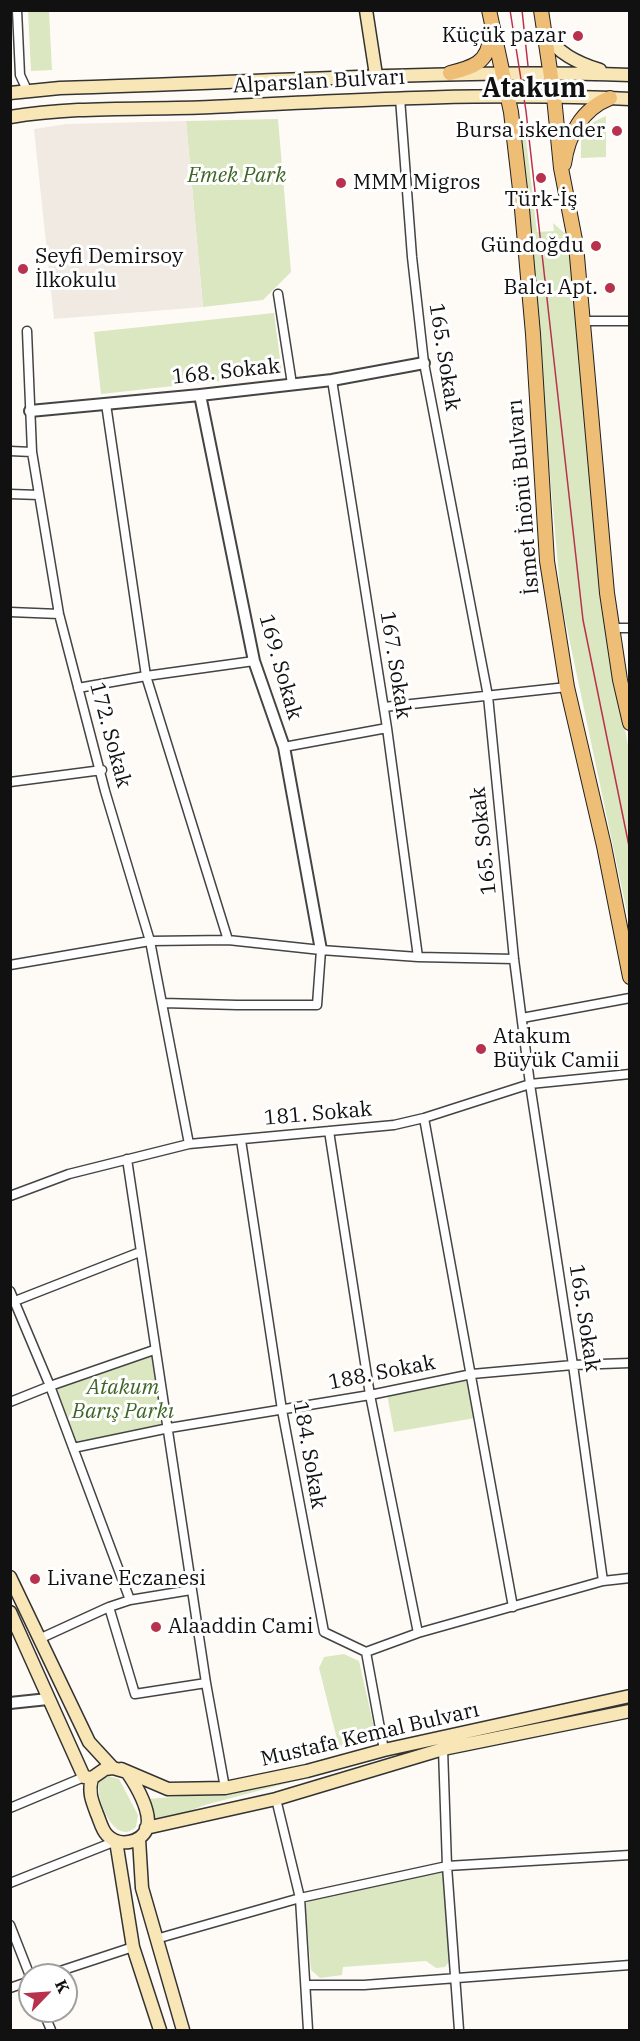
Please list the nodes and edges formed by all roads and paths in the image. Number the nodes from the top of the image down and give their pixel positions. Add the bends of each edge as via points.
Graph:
1 (16, 10) edge
2 (366, 10) edge
3 (541, 10) edge
4 (489, 15) edge
5 (544, 29) junction
6 (550, 73) junction
7 (450, 74) junction
8 (502, 74) junction
9 (616, 74) junction
10 (376, 75) junction
11 (630, 75) edge
12 (27, 90) junction
13 (10, 93) edge
14 (506, 96) junction
15 (554, 97) junction
16 (400, 98) junction
17 (610, 98) junction
18 (630, 99) edge
19 (10, 117) edge
20 (563, 178) junction
21 (278, 294) dead end
22 (583, 321) junction
23 (630, 321) edge
24 (27, 331) dead end
25 (424, 363) junction
26 (332, 380) junction
27 (292, 384) junction
28 (200, 395) junction
29 (106, 404) junction
30 (30, 411) junction
31 (10, 451) edge
32 (32, 452) junction
33 (10, 495) edge
34 (39, 495) junction
35 (10, 612) edge
36 (59, 614) junction
37 (612, 628) junction
38 (630, 628) edge
39 (254, 662) junction
40 (146, 676) junction
41 (567, 687) junction
42 (78, 688) junction
43 (488, 696) junction
44 (384, 706) junction
45 (630, 723) edge
46 (387, 728) junction
47 (284, 747) junction
48 (102, 770) junction
49 (10, 782) edge
50 (228, 940) junction
51 (150, 941) junction
52 (321, 950) junction
53 (418, 957) junction
54 (514, 959) junction
55 (10, 965) edge
56 (630, 977) edge
57 (630, 998) edge
58 (163, 1003) junction
59 (522, 1018) junction
60 (630, 1074) edge
61 (530, 1084) junction
62 (424, 1118) junction
63 (329, 1131) junction
64 (241, 1140) junction
65 (189, 1144) junction
66 (127, 1159) junction
67 (10, 1196) edge
68 (140, 1252) junction
69 (10, 1291) edge
70 (15, 1301) junction
71 (154, 1350) junction
72 (630, 1363) edge
73 (573, 1365) junction
74 (472, 1374) junction
75 (50, 1386) junction
76 (370, 1395) junction
77 (10, 1402) edge
78 (282, 1410) junction
79 (169, 1428) junction
80 (73, 1448) junction
81 (10, 1577) edge
82 (630, 1578) edge
83 (603, 1581) junction
84 (191, 1590) junction
85 (130, 1600) junction
86 (109, 1607) junction
87 (513, 1607) junction
88 (10, 1612) edge
89 (418, 1633) junction
90 (39, 1639) junction
91 (366, 1652) junction
92 (206, 1683) junction
93 (630, 1696) edge
94 (48, 1699) junction
95 (10, 1703) edge
96 (630, 1711) edge
97 (443, 1749) junction
98 (384, 1750) junction
99 (117, 1768) junction
100 (88, 1778) junction
101 (225, 1788) junction
102 (276, 1798) junction
103 (10, 1808) edge
104 (143, 1834) junction
105 (116, 1841) junction
106 (630, 1855) edge
107 (447, 1866) junction
108 (10, 1883) edge
109 (300, 1898) junction
110 (10, 1925) edge
111 (156, 1939) junction
112 (133, 1947) junction
113 (25, 1963) edge
114 (78, 1965) edge
115 (630, 1965) edge
116 (456, 1978) junction
117 (306, 1984) junction
118 (160, 2031) edge
119 (183, 2031) edge
120 (308, 2031) edge
121 (459, 2031) edge

1 - 12 street via 20,75
2 - 10 main road
3 - 5 main road
4 - 7 main road via 490,45 484,58
4 - 8 main road, İsmet İnönü Bulvarı
5 - 6 main road
5 - 9 main road via 556,48 577,62
6 - 8 main road, Alparslan Bulvarı
6 - 9 main road, Alparslan Bulvarı
6 - 15 main road
7 - 8 main road, Alparslan Bulvarı
7 - 10 main road, Alparslan Bulvarı
8 - 14 main road, İsmet İnönü Bulvarı
9 - 11 main road, Alparslan Bulvarı
10 - 12 main road, Alparslan Bulvarı
12 - 13 main road, Alparslan Bulvarı
14 - 15 main road, Alparslan Bulvarı
14 - 16 main road, Alparslan Bulvarı
14 - 41 main road, İsmet İnönü Bulvarı via 521,198 533,334 547,561
15 - 17 main road, Alparslan Bulvarı
15 - 20 main road
16 - 19 main road, Alparslan Bulvarı via 181,109 69,110
16 - 25 street, 165. Sokak
17 - 18 main road, Alparslan Bulvarı
17 - 20 main road via 580,120 566,153
20 - 22 main road via 576,245
21 - 27 street
22 - 23 street
22 - 37 main road
24 - 30 street, 172. Sokak
25 - 26 street, 168. Sokak
25 - 43 street, 165. Sokak
26 - 27 street, 168. Sokak
26 - 44 street, 167. Sokak
27 - 28 street, 168. Sokak
28 - 29 street, 168. Sokak
28 - 39 street, 169. Sokak
29 - 30 street, 168. Sokak
29 - 40 street
30 - 32 street, 172. Sokak
31 - 32 street
32 - 34 street, 172. Sokak
33 - 34 street
34 - 36 street, 172. Sokak
35 - 36 street
36 - 42 street, 172. Sokak
37 - 38 street
37 - 45 main road
39 - 40 street
39 - 47 street, 169. Sokak
40 - 42 street
40 - 50 street
41 - 43 street
41 - 56 main road, İsmet İnönü Bulvarı
42 - 48 street, 172. Sokak
43 - 44 street
43 - 54 street, 165. Sokak
44 - 46 street, 167. Sokak
46 - 47 street
46 - 53 street, 167. Sokak
47 - 52 street, 169. Sokak
48 - 49 street
48 - 51 street, 172. Sokak
50 - 51 street
50 - 52 street
51 - 55 street
51 - 58 street, 172. Sokak
52 - 53 street
52 - 58 street via 317,1005
53 - 54 street
54 - 59 street, 165. Sokak
57 - 59 street
58 - 65 street, 172. Sokak
59 - 61 street, 165. Sokak
60 - 61 street, 181. Sokak
61 - 62 street, 181. Sokak
61 - 73 street, 165. Sokak
62 - 63 street, 181. Sokak
62 - 74 street
63 - 64 street, 181. Sokak
63 - 76 street
64 - 65 street, 181. Sokak
64 - 78 street, 184. Sokak
65 - 66 street, 181. Sokak
66 - 67 street, 181. Sokak via 69,1173
66 - 68 street
68 - 70 street
68 - 71 street
69 - 70 street
70 - 75 street
71 - 75 street
71 - 79 street
72 - 73 street, 188. Sokak
73 - 74 street, 188. Sokak
73 - 83 street, 165. Sokak
74 - 76 street, 188. Sokak
74 - 87 street
75 - 77 street
75 - 80 street
76 - 78 street, 188. Sokak
76 - 89 street
78 - 79 street, 188. Sokak
78 - 91 street, 184. Sokak via 324,1632
79 - 80 street, 188. Sokak
79 - 84 street
80 - 85 street
81 - 90 main road
82 - 83 street
83 - 87 street
84 - 85 street
84 - 92 street
85 - 86 street
86 - 90 street
86 - 92 street via 135,1694
87 - 89 street
88 - 94 main road
89 - 91 street
90 - 99 main road via 89,1742
91 - 98 street
92 - 101 street
93 - 98 main road, Mustafa Kemal Bulvarı
94 - 95 street
94 - 100 main road
96 - 97 main road, Mustafa Kemal Bulvarı
97 - 102 main road, Mustafa Kemal Bulvarı
97 - 107 street
98 - 101 main road, Mustafa Kemal Bulvarı
99 - 100 main road
99 - 101 main road, Mustafa Kemal Bulvarı via 168,1789
99 - 104 main road via 131,1778 146,1811
100 - 103 street
100 - 105 main road via 91,1800 105,1833
102 - 104 main road, Mustafa Kemal Bulvarı
102 - 109 street
104 - 105 main road via 129,1842
104 - 111 main road via 142,1888
105 - 108 street
105 - 112 main road
106 - 107 street
107 - 109 street
107 - 116 street
109 - 111 street
109 - 117 street
110 - 113 street
111 - 119 main road
112 - 114 street
112 - 118 main road
115 - 116 street
116 - 117 street
116 - 121 street
117 - 120 street

